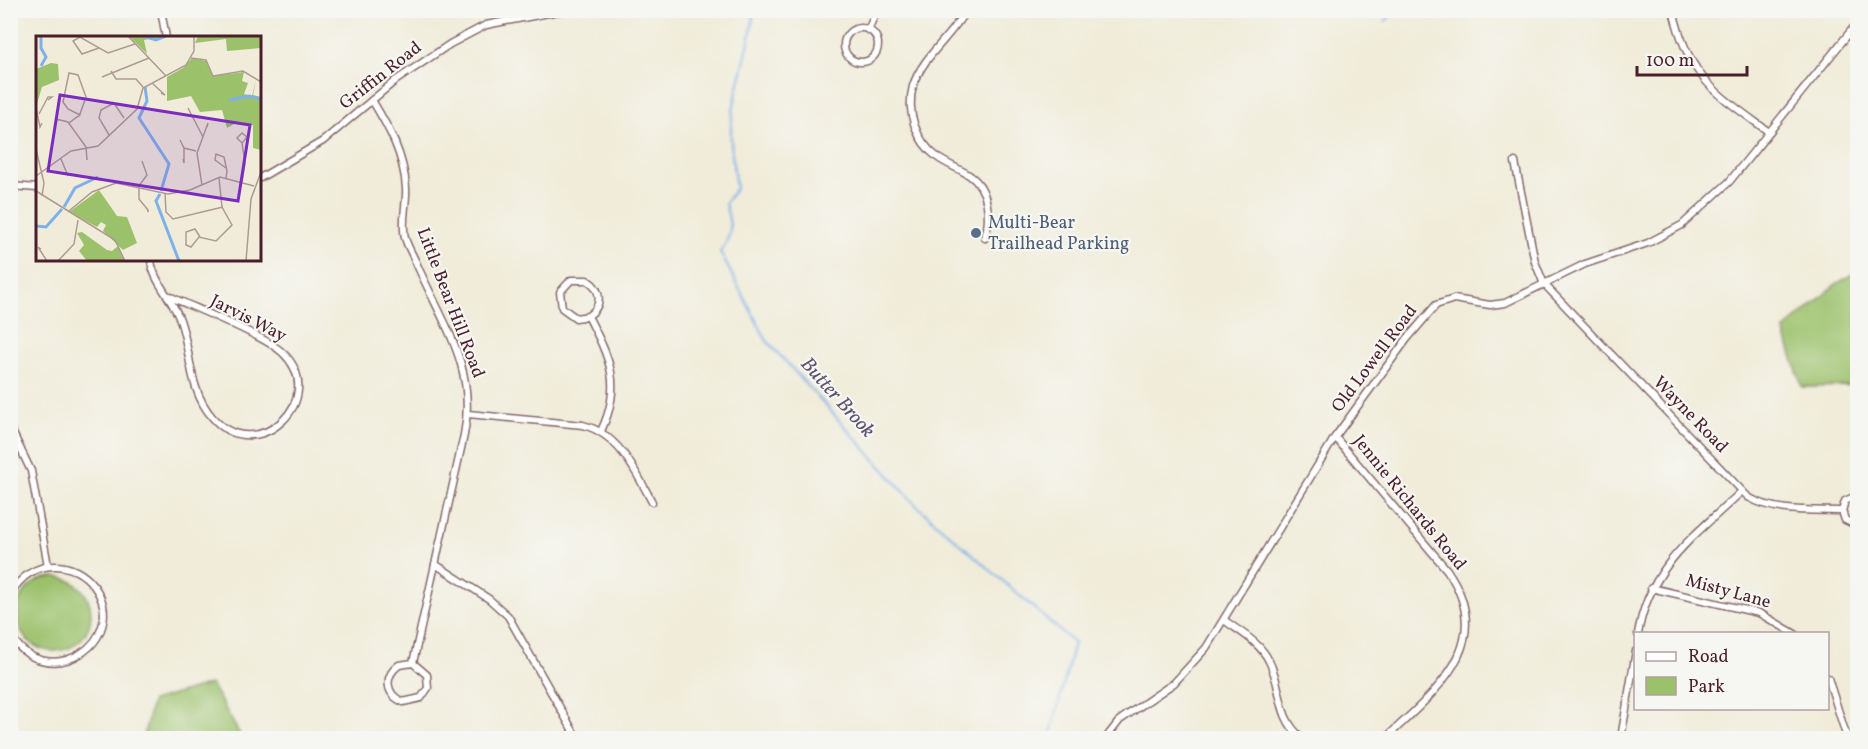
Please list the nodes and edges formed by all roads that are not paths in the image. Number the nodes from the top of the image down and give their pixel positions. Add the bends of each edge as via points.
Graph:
1 (161, 10) edge
2 (564, 10) edge
3 (877, 10) edge
4 (966, 10) edge
5 (1673, 10) edge
6 (1857, 22) edge
7 (868, 30) junction
8 (166, 36) edge
9 (372, 100) junction
10 (1769, 132) junction
11 (1515, 162) dead end
12 (261, 177) edge
13 (10, 186) edge
14 (36, 188) edge
15 (985, 238) dead end
16 (151, 261) edge
17 (1544, 284) junction
18 (169, 297) junction
19 (588, 316) junction
20 (468, 414) junction
21 (10, 427) edge
22 (601, 431) junction
23 (1335, 437) junction
24 (1742, 491) junction
25 (1857, 495) edge
26 (652, 502) dead end
27 (1842, 511) junction
28 (1857, 526) edge
29 (435, 564) junction
30 (48, 566) junction
31 (1651, 588) junction
32 (10, 594) edge
33 (1224, 620) junction
34 (1638, 632) edge
35 (1793, 632) edge
36 (10, 634) edge
37 (1634, 657) edge
38 (413, 663) junction
39 (1829, 683) edge
40 (577, 738) edge
41 (1106, 738) edge
42 (1302, 738) edge
43 (1386, 738) edge
44 (1621, 738) edge
45 (1847, 738) edge

1 - 8 street
2 - 9 street, Griffin Road via 486,25 430,56
3 - 7 street
4 - 15 street via 920,71 911,109 915,130 928,149 979,185 987,208
5 - 10 street via 1686,55 1702,78
6 - 10 street, Old Lowell Road
7 - 7 street via 876,38 876,53 867,61 856,61 847,54 845,39 853,30
9 - 12 street, Griffin Road via 323,141
9 - 20 street, Little Bear Hill Road via 403,162 405,236 461,362 468,387
10 - 17 street, Old Lowell Road via 1729,182 1682,225 1648,243 1585,264
11 - 17 street via 1535,262
13 - 14 street
16 - 18 street, Jarvis Way
17 - 23 street, Old Lowell Road via 1506,303 1490,305 1454,299 1436,304
17 - 24 street, Wayne Road
18 - 18 street, Jarvis Way via 184,335 194,385 215,420 231,432 251,435 282,423 294,406 298,387 286,356 270,344
19 - 19 street via 597,308 598,292 587,280 571,280 560,292 562,308 572,316
19 - 22 street via 613,377 611,407
20 - 22 street via 583,425
20 - 29 street, Little Bear Hill Road
21 - 30 street via 31,471
22 - 26 street via 629,462
23 - 33 street, Old Lowell Road
23 - 43 street, Jennie Richards Road via 1447,570 1460,590 1466,611 1466,634 1455,665
24 - 27 street, Wayne Road via 1755,501 1773,506
24 - 31 street, Misty Lane via 1673,558
25 - 27 street via 1845,501
27 - 28 street via 1845,520
29 - 38 street, Little Bear Hill Road
29 - 40 street via 508,616
30 - 32 street via 29,573
30 - 36 street via 67,567 91,582 102,608 98,635 79,656 51,662 31,657
31 - 34 street, Misty Lane
31 - 35 street, Misty Lane via 1758,613
33 - 41 street, Old Lowell Road via 1190,668 1120,720
33 - 42 street via 1266,655 1285,718
37 - 44 street
38 - 38 street via 399,665 390,675 389,688 403,702 421,698 428,688 427,675
39 - 45 street

